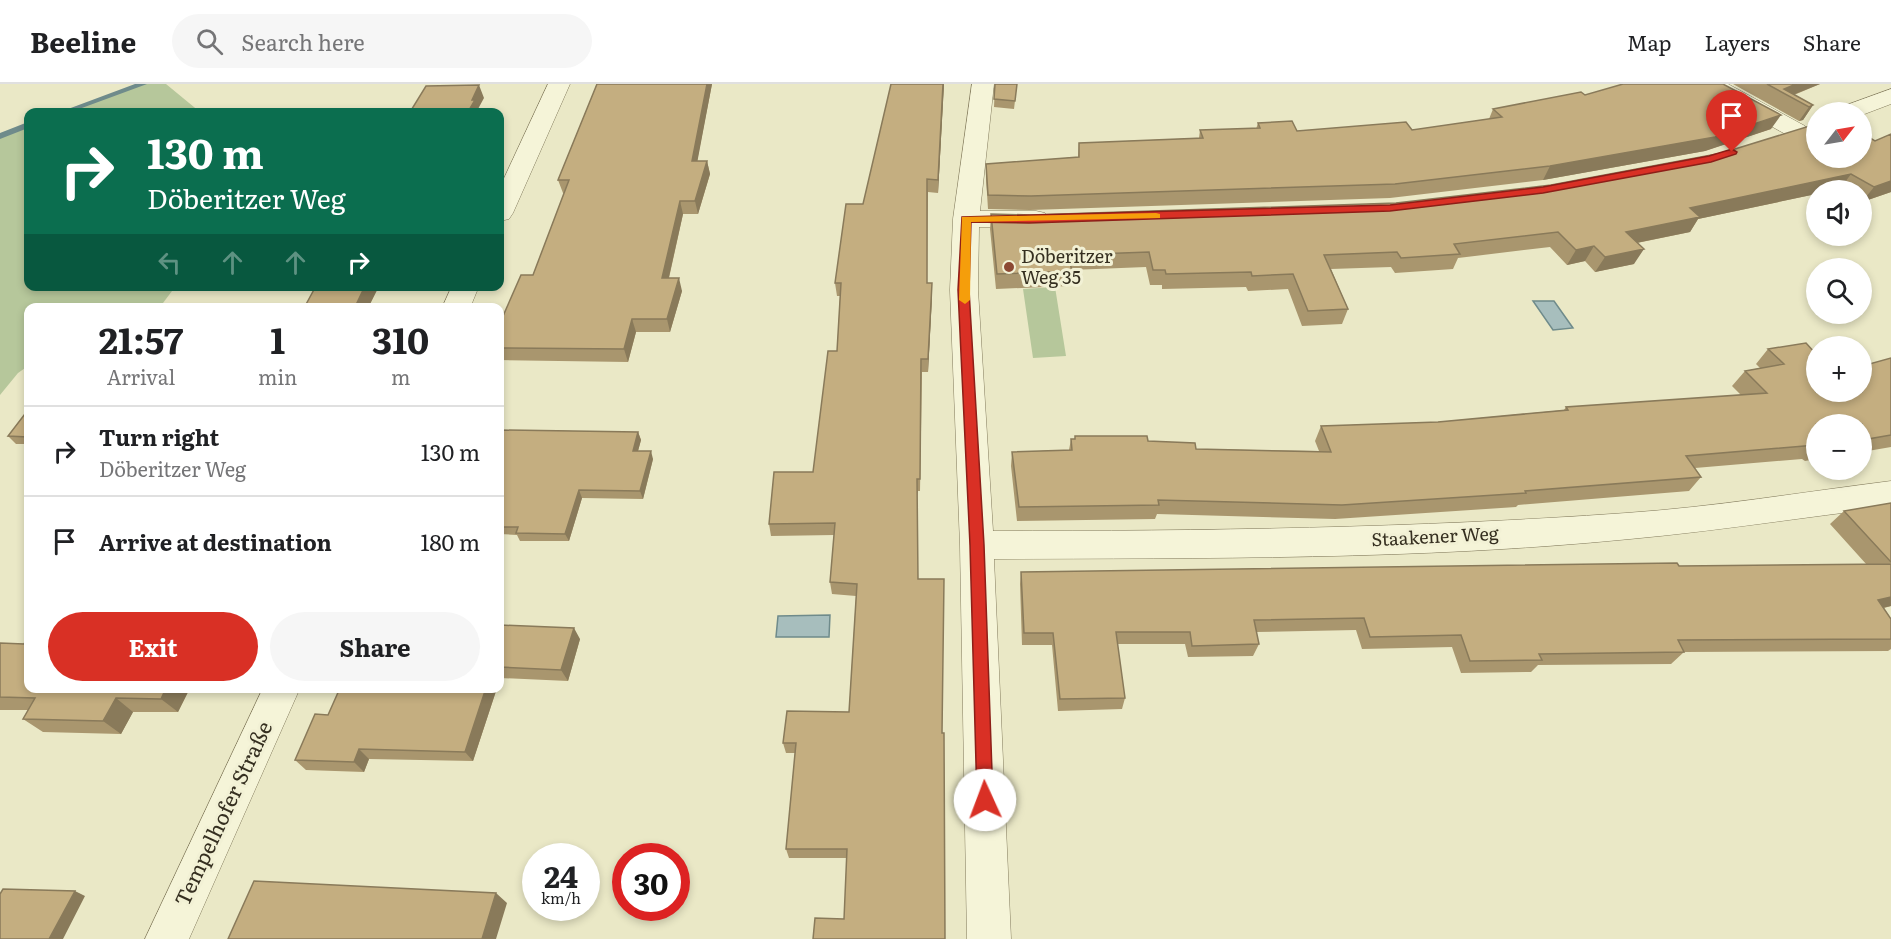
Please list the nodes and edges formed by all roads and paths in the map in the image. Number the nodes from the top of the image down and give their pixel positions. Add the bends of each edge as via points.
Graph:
1 (559, 84) edge
2 (983, 84) edge
3 (1711, 84) edge
4 (1891, 96) edge
5 (1872, 103) edge
6 (1806, 128) edge
7 (1806, 128) edge
8 (1765, 142) edge
9 (504, 204) edge
10 (966, 219) junction
11 (1061, 219) edge
12 (1891, 494) edge
13 (977, 545) junction
14 (280, 693) edge
15 (167, 939) edge
16 (989, 939) edge

1 - 9 street
2 - 10 street
3 - 6 street
4 - 5 street
7 - 8 street
10 - 11 street
10 - 13 street via 964,290
12 - 13 street, Staakener Weg via 1629,526 1425,539
13 - 16 street
14 - 15 street, Tempelhofer Straße

